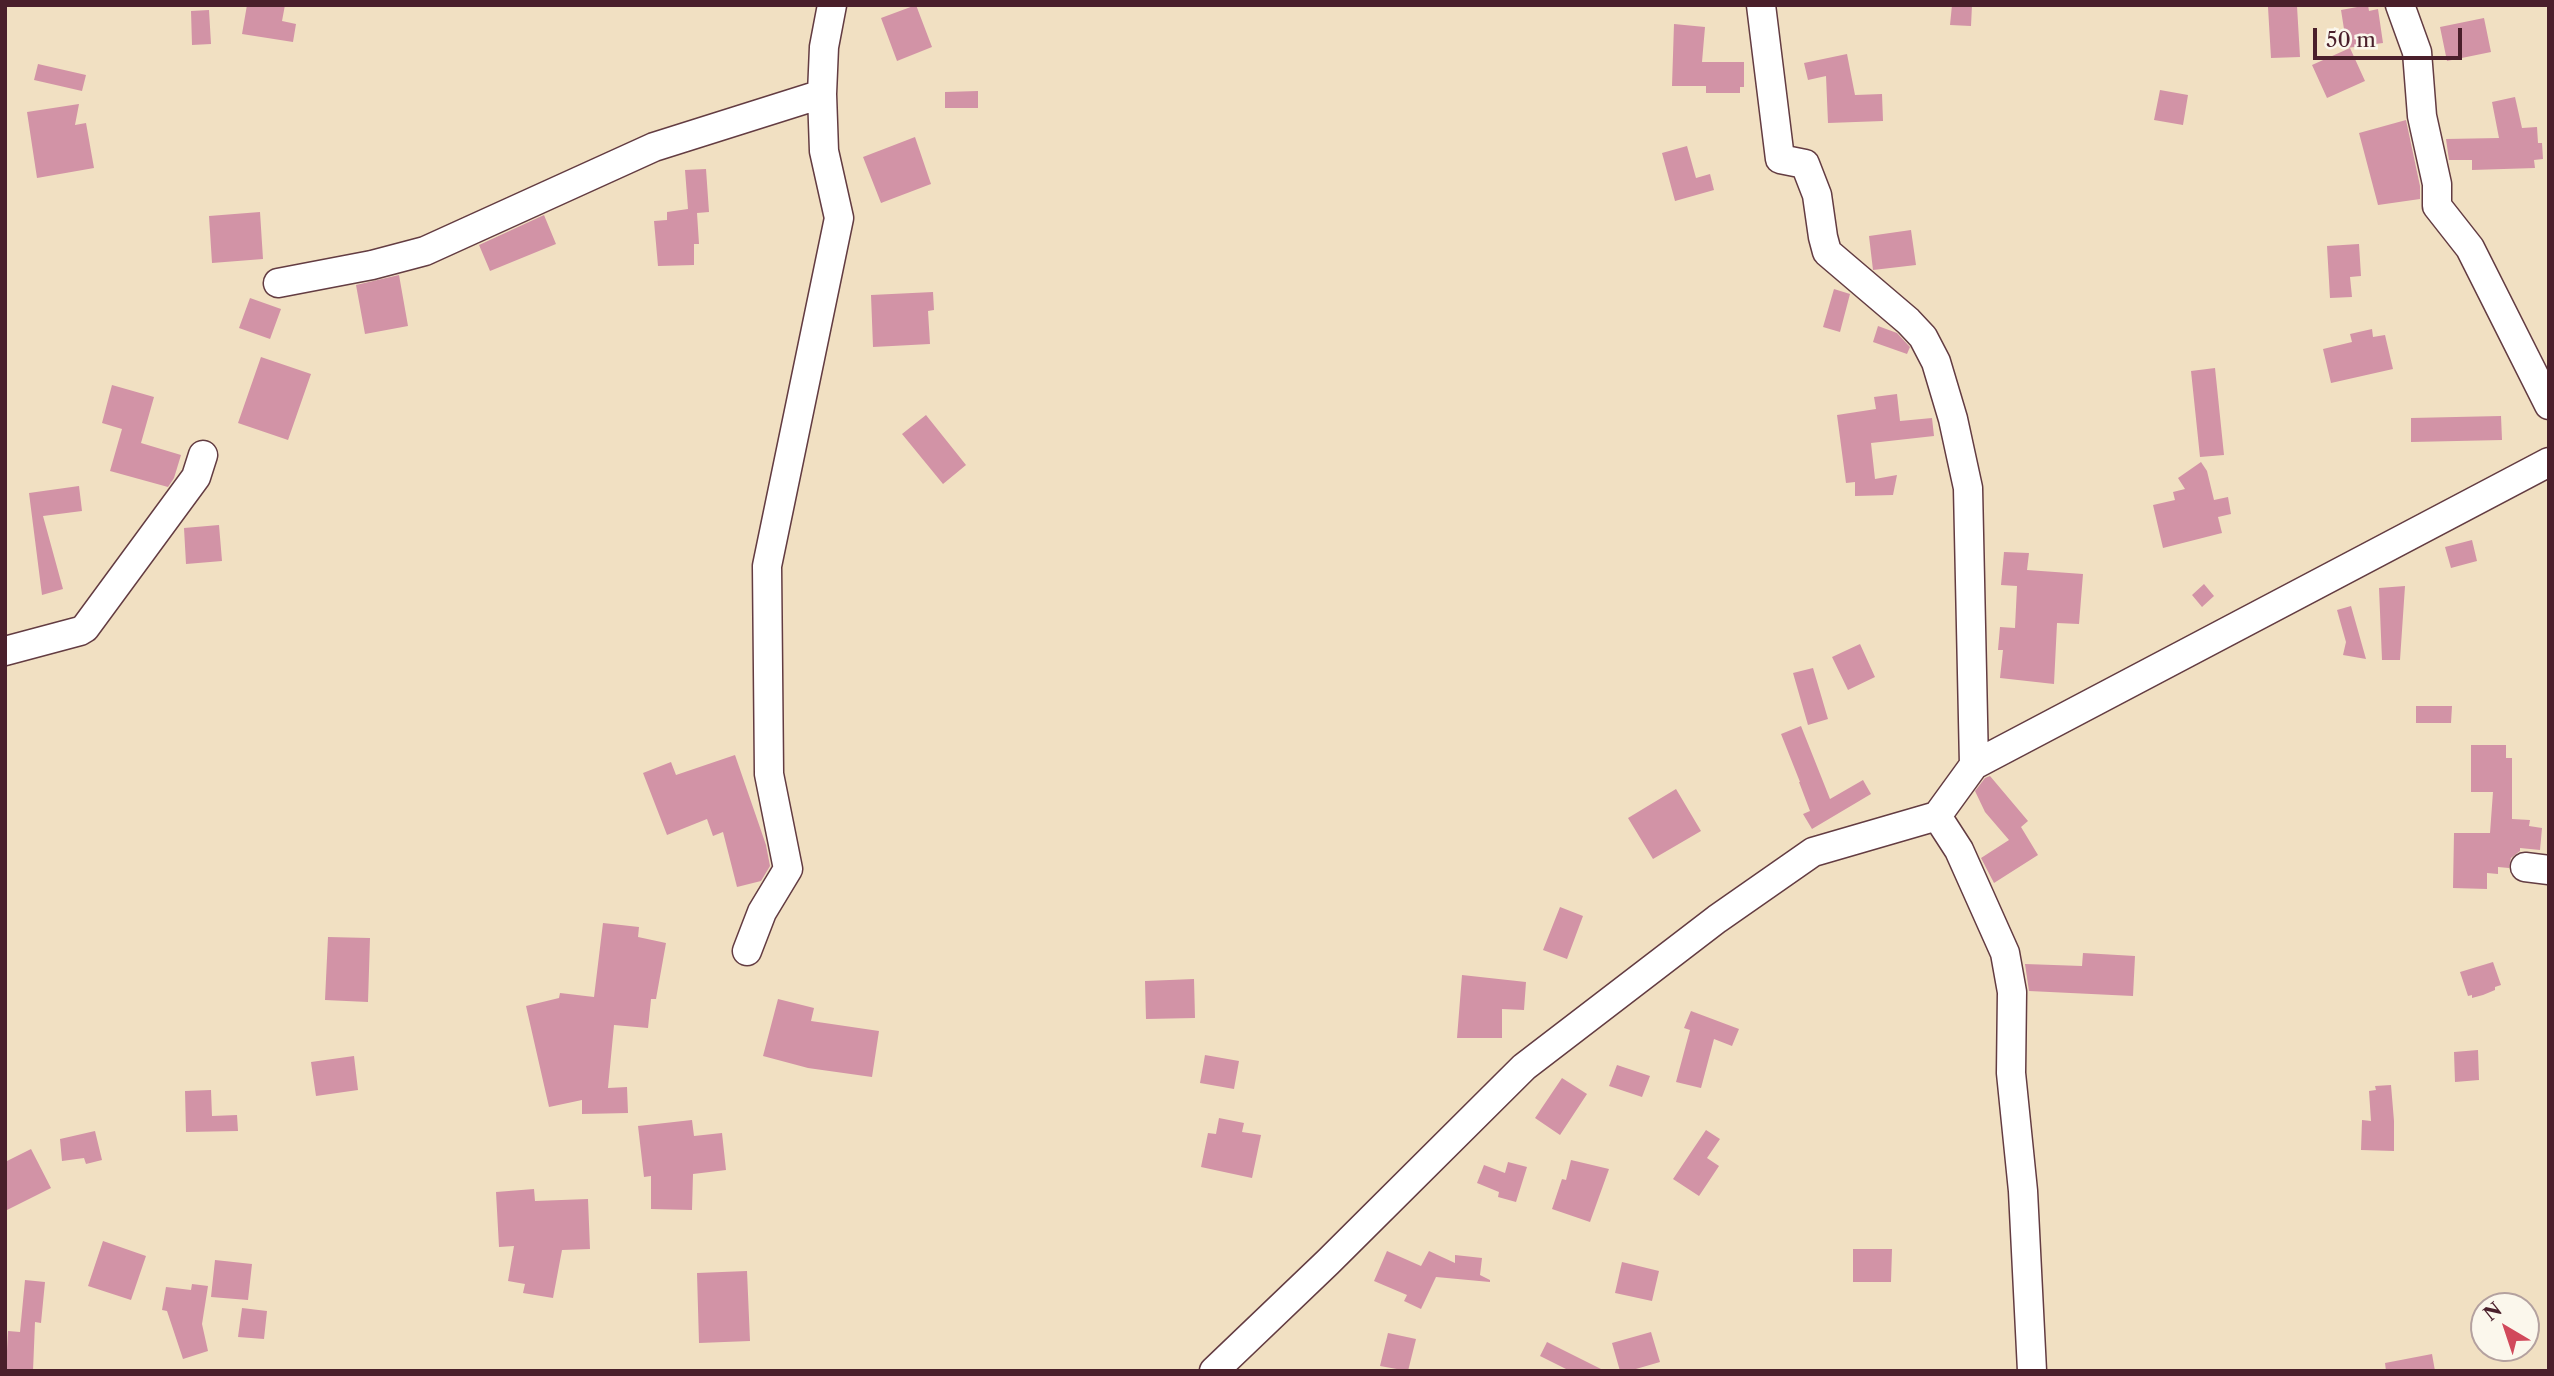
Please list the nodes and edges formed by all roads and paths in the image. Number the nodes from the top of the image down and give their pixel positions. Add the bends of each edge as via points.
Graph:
1 (1761, 5) edge
2 (2400, 5) edge
3 (836, 6) edge
4 (822, 94) junction
5 (278, 283) dead end
6 (2549, 405) edge
7 (203, 455) dead end
8 (2549, 462) edge
9 (5, 651) edge
10 (1973, 765) junction
11 (1937, 816) junction
12 (747, 951) dead end
13 (1214, 1371) edge
14 (2032, 1371) edge

1 - 10 street via 1780,159 1804,164 1817,195 1827,252 1923,337 1936,362 1953,419 1968,488
2 - 6 street via 2417,52 2437,206 2470,248
3 - 4 street via 824,47
4 - 5 street via 654,147 425,251
4 - 12 street via 824,151 839,218 767,566 769,774 788,869 762,912
7 - 9 street via 196,477 85,628
8 - 10 street
10 - 11 street
11 - 13 street via 1813,852 1717,919 1535,1059
11 - 14 street via 1959,850 1997,933 2012,992 2011,1073 2023,1191

